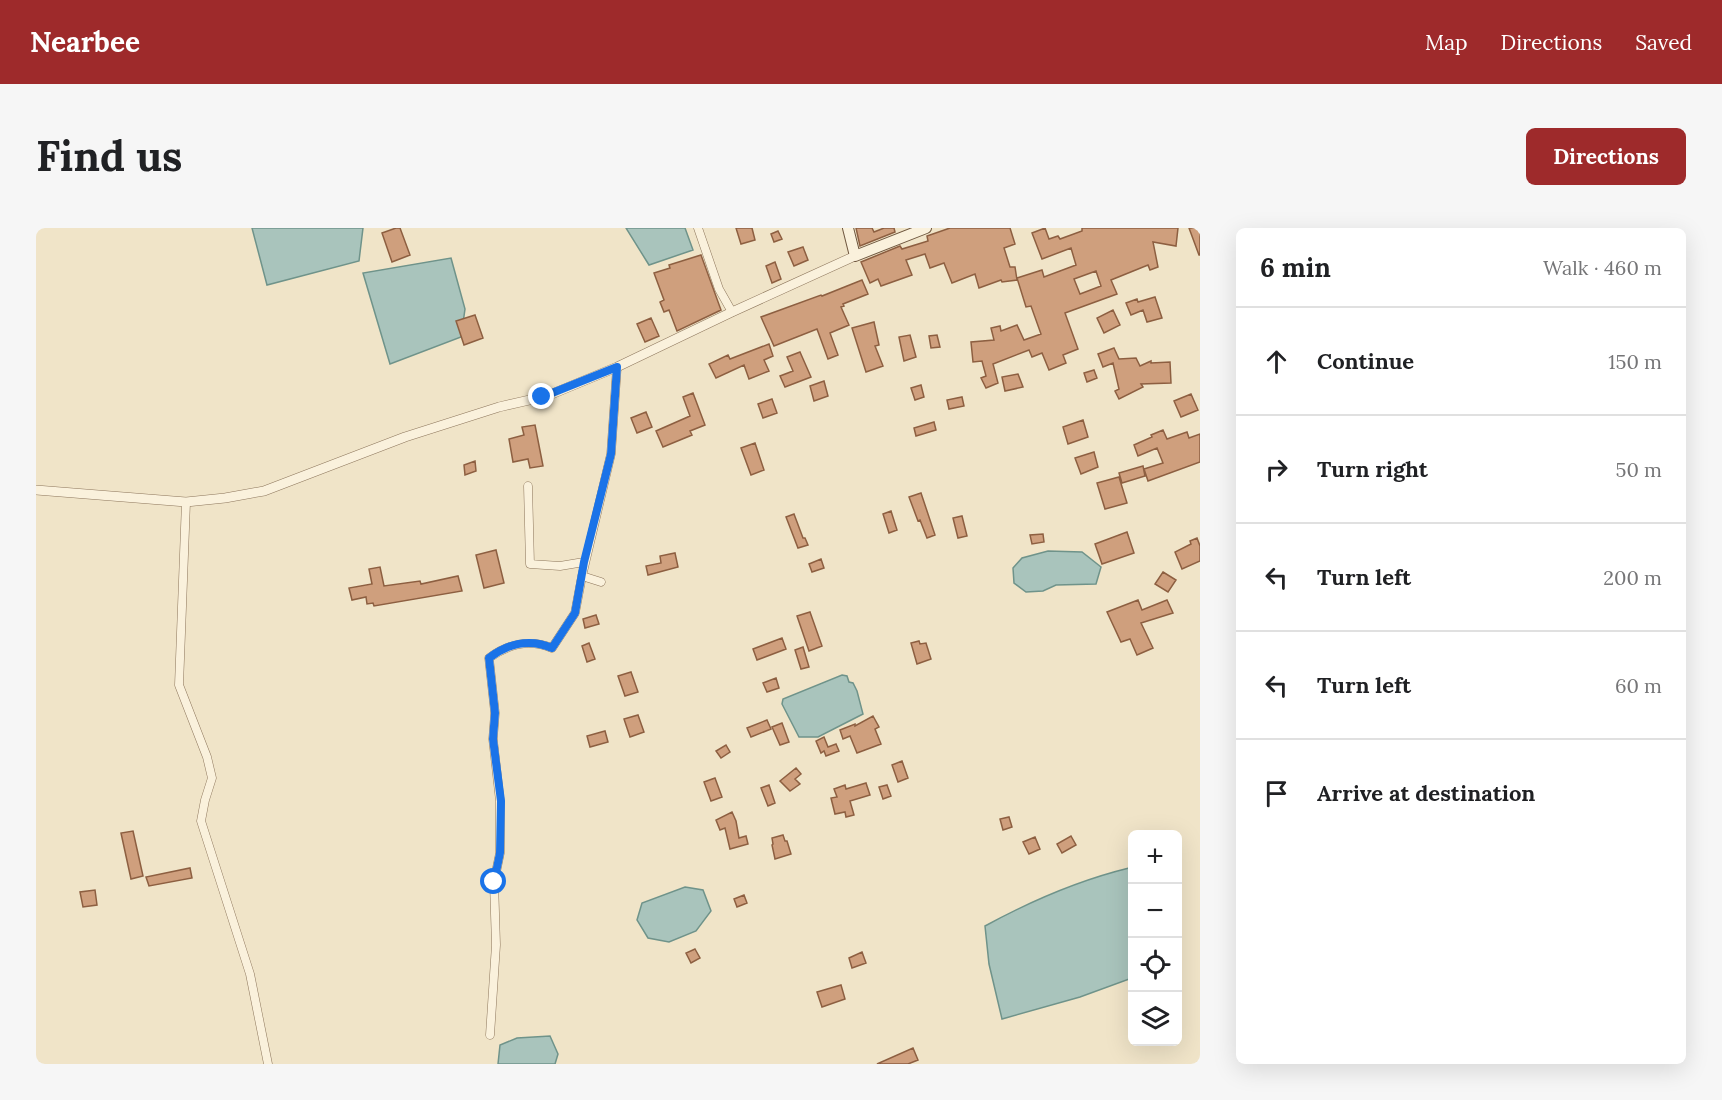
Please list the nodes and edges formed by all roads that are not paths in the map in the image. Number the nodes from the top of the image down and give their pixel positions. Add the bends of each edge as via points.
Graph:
1 (698, 228) edge
2 (848, 228) edge
3 (926, 228) edge
4 (855, 256) junction
5 (732, 312) junction
6 (617, 367) junction
7 (528, 486) dead end
8 (36, 490) edge
9 (186, 502) junction
10 (584, 562) junction
11 (582, 576) junction
12 (601, 582) dead end
13 (490, 1035) dead end
14 (268, 1064) edge

1 - 5 street via 719,289
2 - 4 main road
3 - 4 main road
4 - 5 street
5 - 6 street
6 - 9 street via 547,396 405,437 264,491
6 - 10 street via 611,454
7 - 10 street via 530,564 560,566
8 - 9 street
9 - 14 street via 179,685 212,778 201,821 250,974
10 - 11 street
11 - 12 street
11 - 13 street via 575,613 552,648 518,643 489,658 501,801 500,853 494,882 496,945

